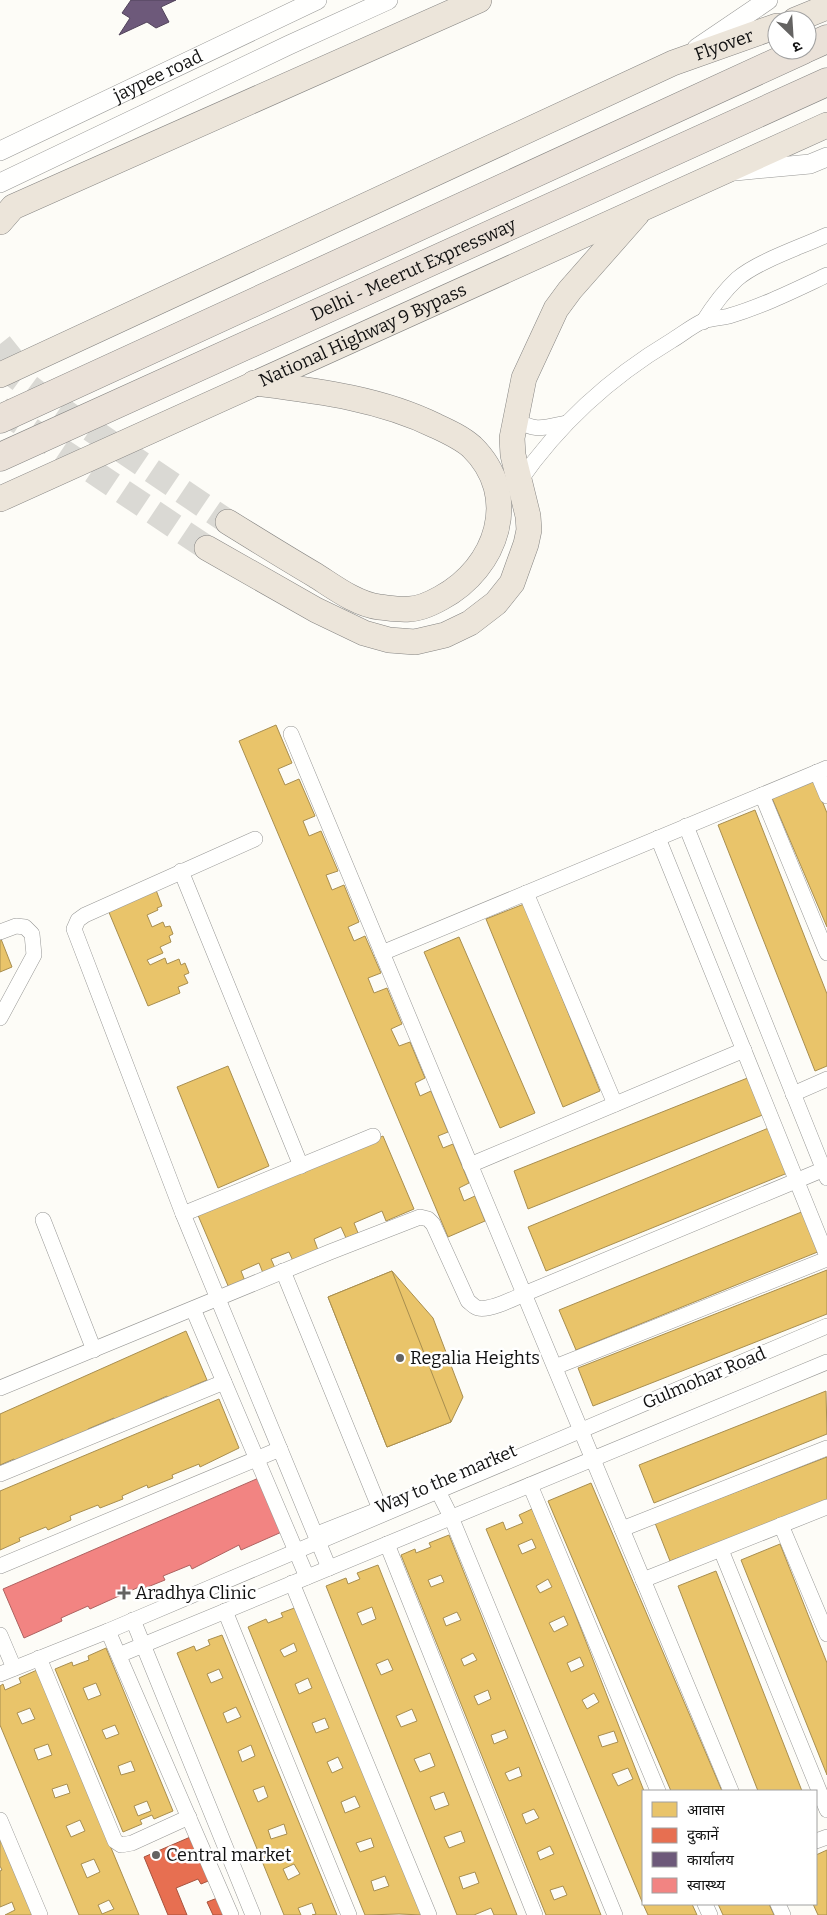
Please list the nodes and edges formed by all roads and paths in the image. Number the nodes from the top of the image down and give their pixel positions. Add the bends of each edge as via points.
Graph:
1 (317, 0) edge
2 (388, 0) edge
3 (479, 0) edge
4 (768, 0) edge
5 (277, 18) junction
6 (767, 30) edge
7 (290, 44) junction
8 (781, 60) edge
9 (673, 64) junction
10 (827, 82) edge
11 (827, 124) edge
12 (0, 151) edge
13 (827, 156) edge
14 (724, 172) junction
15 (0, 183) edge
16 (642, 209) junction
17 (0, 222) edge
18 (827, 235) edge
19 (827, 274) edge
20 (703, 322) junction
21 (0, 375) edge
22 (254, 383) junction
23 (0, 419) edge
24 (515, 419) junction
25 (566, 423) junction
26 (0, 457) edge
27 (519, 482) junction
28 (0, 499) edge
29 (228, 522) tunnel mouth
30 (207, 548) tunnel mouth
31 (290, 734) dead end
32 (822, 770) edge
33 (762, 795) junction
34 (827, 796) edge
35 (686, 826) junction
36 (658, 838) junction
37 (255, 839) dead end
38 (181, 871) junction
39 (526, 893) junction
40 (0, 932) edge
41 (827, 952) edge
42 (382, 953) junction
43 (0, 1018) edge
44 (744, 1050) junction
45 (827, 1080) edge
46 (793, 1094) junction
47 (614, 1104) junction
48 (373, 1136) dead end
49 (470, 1165) junction
50 (301, 1166) junction
51 (826, 1171) edge
52 (796, 1180) junction
53 (183, 1214) junction
54 (42, 1220) dead end
55 (827, 1258) edge
56 (283, 1271) junction
57 (524, 1294) junction
58 (218, 1298) junction
59 (193, 1308) junction
60 (827, 1326) edge
61 (94, 1350) junction
62 (826, 1365) edge
63 (555, 1367) junction
64 (224, 1382) junction
65 (0, 1388) edge
66 (580, 1427) junction
67 (827, 1448) edge
68 (280, 1449) junction
69 (256, 1458) junction
70 (593, 1459) junction
71 (0, 1474) edge
72 (530, 1485) junction
73 (438, 1491) junction
74 (827, 1507) edge
75 (381, 1511) junction
76 (451, 1518) junction
77 (781, 1525) junction
78 (622, 1529) junction
79 (316, 1537) junction
80 (387, 1544) junction
81 (721, 1550) junction
82 (296, 1551) junction
83 (0, 1566) edge
84 (329, 1568) junction
85 (307, 1577) junction
86 (643, 1580) junction
87 (292, 1583) junction
88 (226, 1611) junction
89 (133, 1620) junction
90 (108, 1631) junction
91 (0, 1634) edge
92 (827, 1634) edge
93 (143, 1645) junction
94 (119, 1655) junction
95 (39, 1658) junction
96 (14, 1668) junction
97 (0, 1674) edge
98 (658, 1790) edge
99 (731, 1790) edge
100 (827, 1810) edge
101 (189, 1817) junction
102 (0, 1820) edge
103 (40, 1915) edge
104 (231, 1915) edge
105 (253, 1915) edge
106 (349, 1915) edge
107 (429, 1915) edge
108 (536, 1915) edge
109 (615, 1915) edge

1 - 5 street, jaypee road
2 - 7 street
3 - 17 highway via 13,207
4 - 9 street
5 - 7 street
5 - 12 street, jaypee road
6 - 9 highway, Flyover
7 - 15 street
8 - 23 highway, Delhi - Meerut Expressway
9 - 21 highway, Flyover
10 - 26 highway, Delhi - Meerut Expressway
11 - 14 highway, National Highway 9 Bypass
13 - 14 street via 810,164
14 - 16 highway, National Highway 9 Bypass
16 - 22 highway, National Highway 9 Bypass
16 - 24 highway via 556,309 524,378
18 - 20 street via 756,266 738,278 722,294
19 - 20 street via 780,297
20 - 25 street via 623,374
22 - 28 highway, National Highway 9 Bypass
22 - 29 highway via 331,393 397,409 458,437 482,458 496,488 496,532 492,547 471,576 451,593 410,610 377,607 350,596
24 - 25 street via 542,429
24 - 27 highway via 513,455
25 - 27 street
27 - 30 highway via 529,530 512,584 496,603 470,623 415,642 389,640 364,633 316,610
31 - 42 street
32 - 33 street
32 - 34 street
33 - 35 street
33 - 41 street
35 - 36 street
35 - 46 street
36 - 39 street
36 - 44 street
37 - 38 street
38 - 50 street
38 - 53 street via 85,915 74,929
39 - 42 street
39 - 47 street
40 - 43 street via 16,926 25,927 32,934 34,943 34,955
42 - 49 street
44 - 47 street
44 - 52 street
45 - 46 street
46 - 51 street
47 - 49 street
48 - 50 street
49 - 57 street
50 - 53 street
51 - 52 street
52 - 55 street
52 - 57 street
53 - 58 street
54 - 61 street
55 - 63 street
56 - 57 street via 420,1217 433,1224 468,1301 475,1307 488,1308
56 - 58 street
56 - 75 street
57 - 63 street
58 - 59 street
58 - 68 street
59 - 61 street
59 - 64 street
60 - 66 street, Gulmohar Road
61 - 65 street
62 - 70 street, Gulmohar Road
63 - 66 street
64 - 69 street
64 - 71 street
66 - 70 street
66 - 73 street, Gulmohar Road
66 - 75 street, Way to the market via 512,1452
67 - 78 street
68 - 69 street
68 - 79 street
69 - 82 street
69 - 83 street
70 - 72 street, Gulmohar Road
70 - 78 street
72 - 76 street, Gulmohar Road
72 - 98 street
73 - 75 street, Gulmohar Road
73 - 76 street
74 - 77 street
75 - 79 street, Gulmohar Road
76 - 80 street, Gulmohar Road
76 - 109 street
77 - 81 street
77 - 92 street
78 - 86 street
79 - 82 street, Gulmohar Road
79 - 84 street
80 - 84 street, Gulmohar Road
80 - 108 street
81 - 86 street
81 - 100 street
82 - 85 street
82 - 89 street, Gulmohar Road
84 - 85 street, Gulmohar Road
85 - 87 street, Gulmohar Road
86 - 99 street
87 - 88 street, Gulmohar Road
87 - 107 street
88 - 93 street, Gulmohar Road
88 - 106 street
89 - 90 street, Gulmohar Road
89 - 93 street
90 - 94 street
90 - 95 street, Gulmohar Road
91 - 96 street
93 - 94 street, Gulmohar Road
93 - 105 street
94 - 101 street
95 - 96 street, Gulmohar Road
95 - 101 street via 115,1841 121,1845 132,1843
96 - 97 street, Gulmohar Road
101 - 104 street
102 - 103 street

